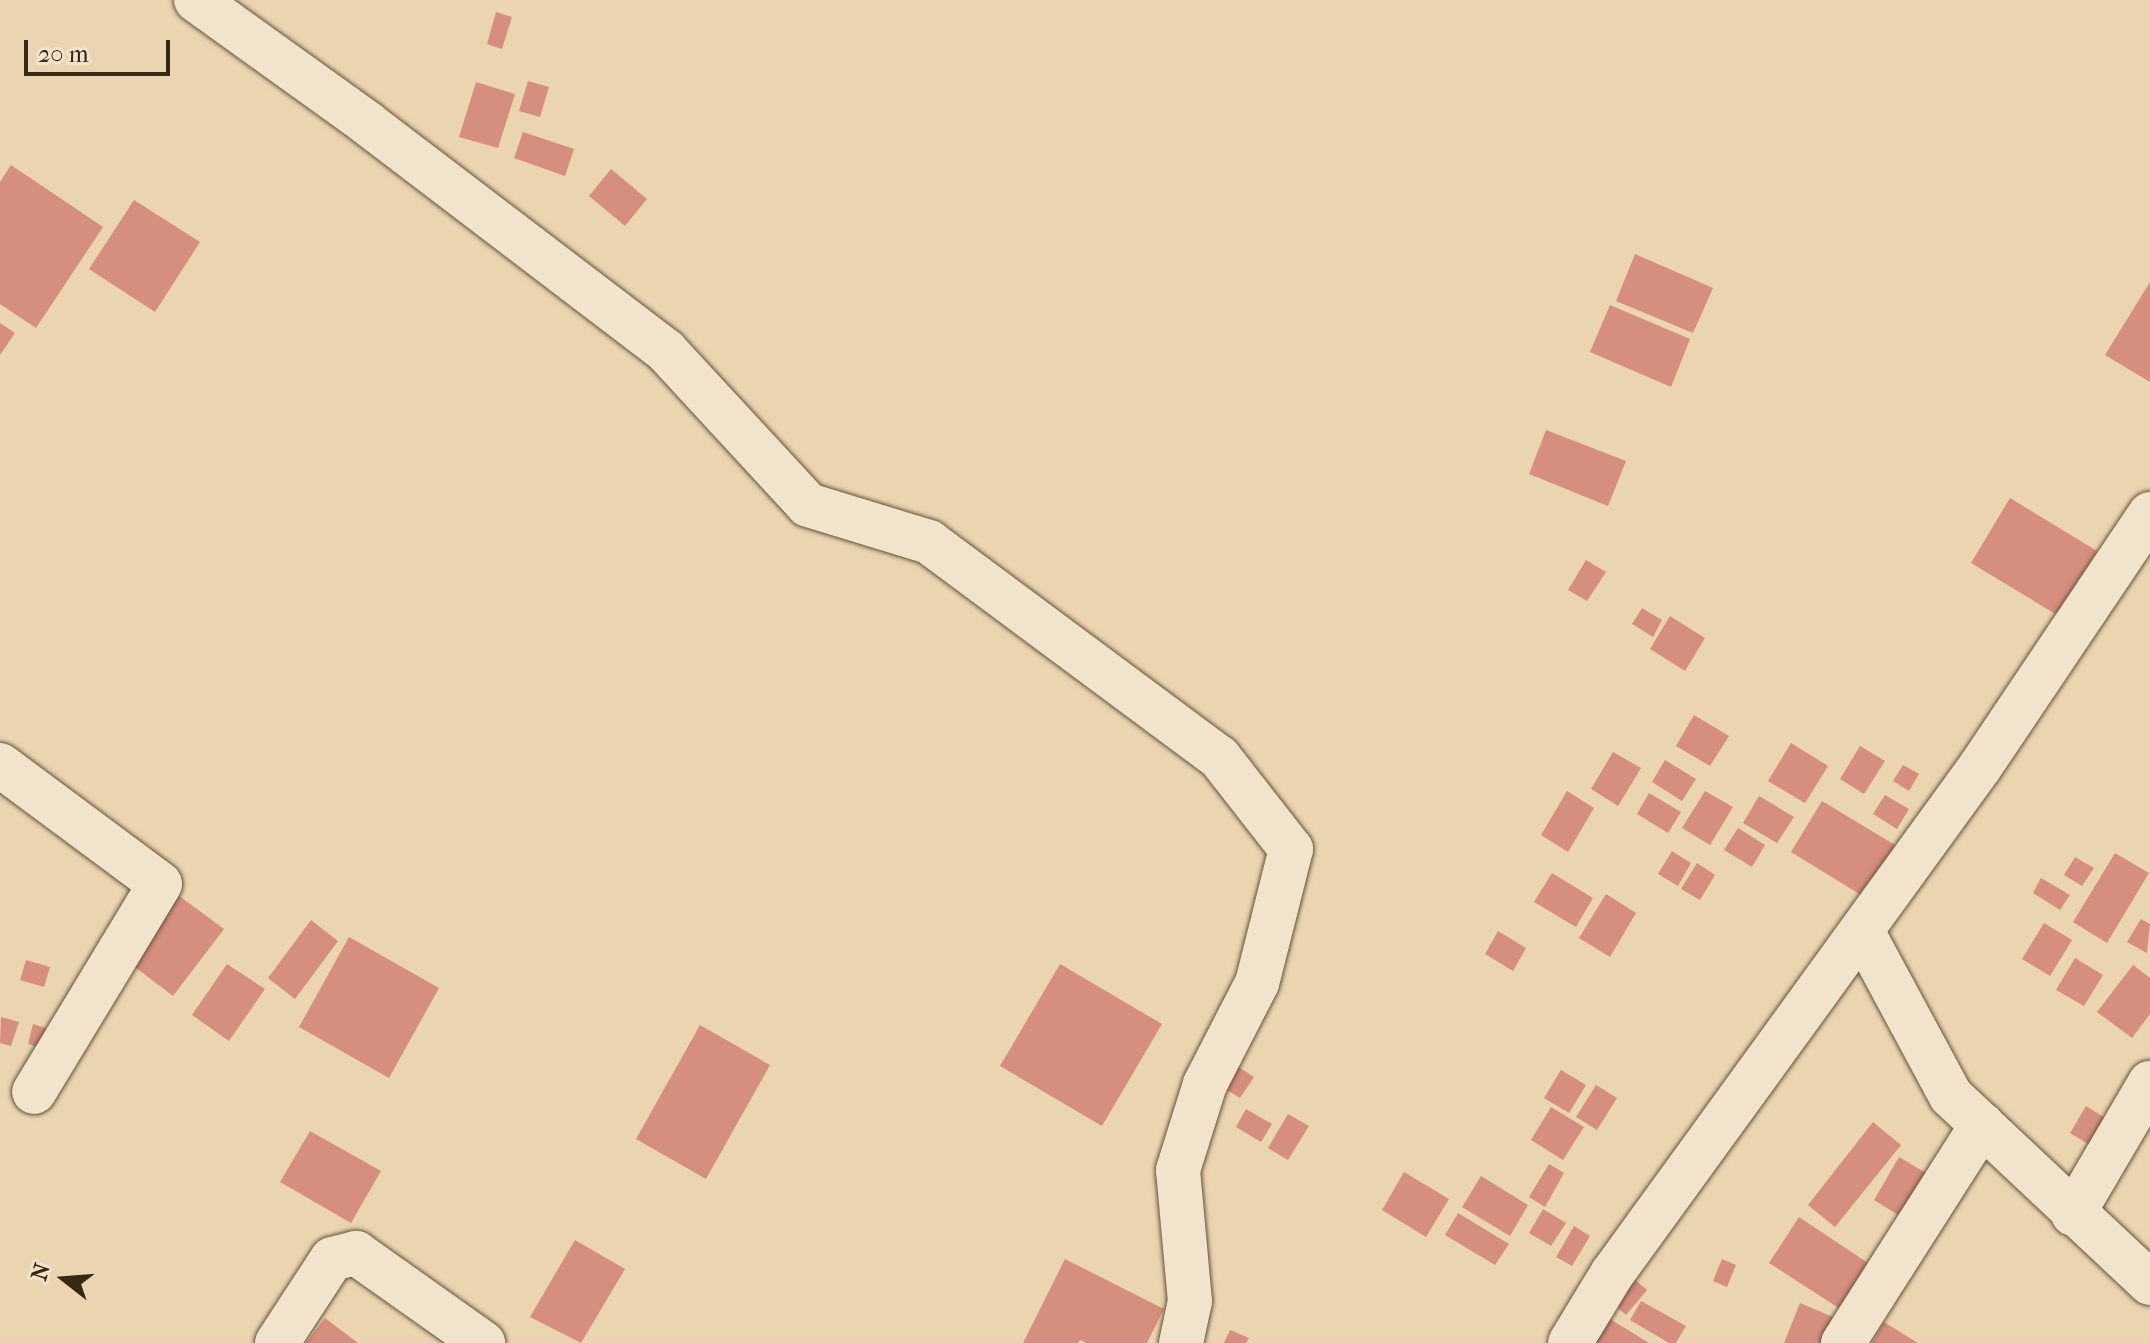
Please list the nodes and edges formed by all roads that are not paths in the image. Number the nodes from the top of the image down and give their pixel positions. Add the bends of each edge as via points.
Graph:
1 (196, 0) edge
2 (2150, 514) edge
3 (0, 765) edge
4 (1862, 931) junction
5 (2150, 1083) edge
6 (34, 1092) dead end
7 (1982, 1125) junction
8 (2073, 1214) junction
9 (2150, 1283) edge
10 (277, 1343) edge
11 (483, 1343) edge
12 (1181, 1343) edge
13 (1570, 1343) edge
14 (1843, 1343) edge

1 - 12 street via 666,351 808,505 929,542 1219,757 1291,849 1257,983 1205,1084 1178,1170 1190,1301
2 - 4 street
3 - 6 street via 160,884
4 - 7 street via 1951,1096
4 - 13 street via 1612,1274
5 - 8 street
7 - 8 street
7 - 14 street
8 - 9 street
10 - 11 street via 332,1259 356,1253

